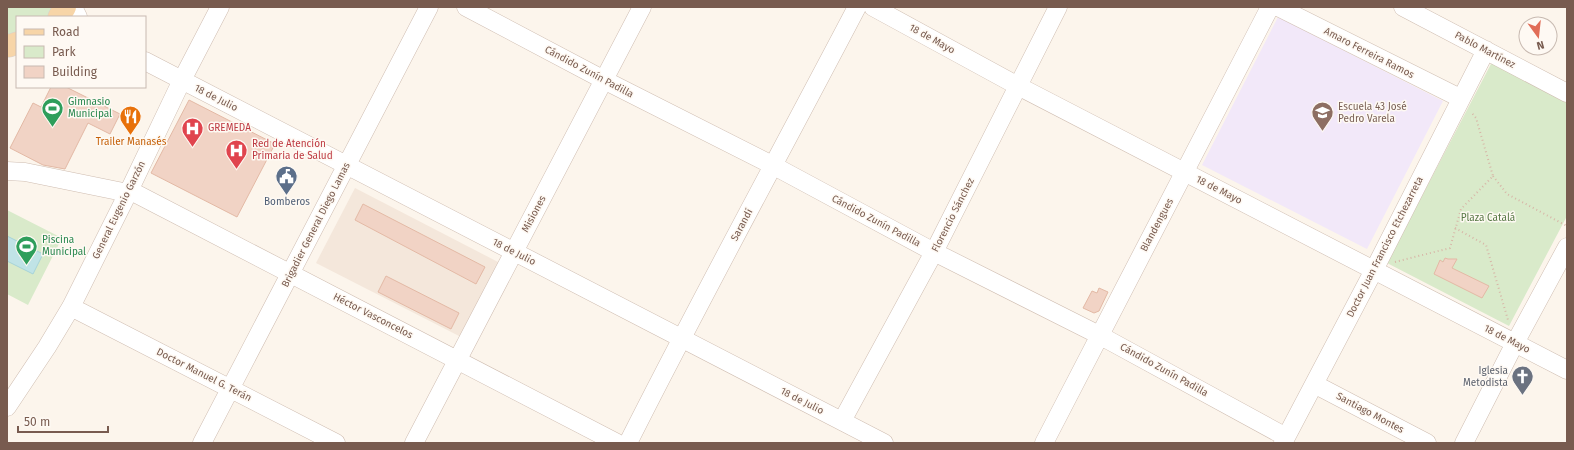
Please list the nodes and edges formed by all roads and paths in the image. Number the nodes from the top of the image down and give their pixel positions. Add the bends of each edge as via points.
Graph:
1 (65, 7) edge
2 (73, 7) edge
3 (220, 7) edge
4 (429, 7) edge
5 (466, 7) edge
6 (642, 7) edge
7 (857, 7) edge
8 (873, 7) edge
9 (1058, 7) edge
10 (1270, 7) edge
11 (1278, 7) edge
12 (1402, 7) edge
13 (60, 16) edge
14 (78, 16) edge
15 (1486, 50) junction
16 (146, 62) edge
17 (182, 80) junction
18 (604, 80) junction
19 (1018, 86) junction
20 (1567, 93) edge
21 (1460, 98) junction
22 (347, 165) junction
23 (774, 166) junction
24 (7, 171) edge
25 (1185, 172) junction
26 (1493, 176) junction
27 (129, 191) junction
28 (1567, 226) edge
29 (1455, 228) junction
30 (1567, 247) edge
31 (514, 252) junction
32 (934, 252) junction
33 (1392, 263) dead end
34 (1374, 270) junction
35 (290, 273) junction
36 (71, 307) junction
37 (1508, 320) dead end
38 (1099, 335) junction
39 (681, 338) junction
40 (1515, 343) junction
41 (458, 360) junction
42 (1567, 370) edge
43 (1314, 384) junction
44 (230, 389) junction
45 (7, 407) edge
46 (842, 421) junction
47 (1284, 440) edge
48 (202, 443) edge
49 (336, 443) edge
50 (414, 443) edge
51 (617, 443) edge
52 (628, 443) edge
53 (884, 443) edge
54 (1044, 443) edge
55 (1427, 443) edge
56 (1464, 443) edge

1 - 13 main road
2 - 14 street
3 - 17 street, General Eugenio Garzón
4 - 22 street, Brigadier General Diego Lamas
5 - 18 street, Cándido Zunín Padilla
6 - 18 street, Misiones
7 - 23 street, Sarandí
8 - 19 street, 18 de Mayo
9 - 19 street, Florencio Sánchez
10 - 25 street, Blandengues
11 - 21 street, Amaro Ferreira Ramos
12 - 15 street, Pablo Martínez
15 - 20 street, Pablo Martínez
15 - 21 street, Doctor Juan Francisco Etchezarreta
16 - 17 street, 18 de Julio
17 - 22 street, 18 de Julio
17 - 27 street, General Eugenio Garzón
18 - 23 street, Cándido Zunín Padilla
18 - 31 street, Misiones
19 - 25 street, 18 de Mayo
19 - 32 street, Florencio Sánchez
21 - 26 path via 1476,118
21 - 34 street, Doctor Juan Francisco Etchezarreta
22 - 31 street, 18 de Julio
22 - 35 street, Brigadier General Diego Lamas
23 - 32 street, Cándido Zunín Padilla
23 - 39 street, Sarandí
24 - 27 street, Héctor Vasconcelos
25 - 34 street, 18 de Mayo
25 - 38 street, Blandengues
26 - 28 path via 1507,194
26 - 29 path via 1461,208
27 - 35 street, Héctor Vasconcelos
27 - 36 street, General Eugenio Garzón
29 - 33 path via 1450,248
29 - 37 path via 1486,245
30 - 40 street
31 - 39 street, 18 de Julio
31 - 41 street, Misiones
32 - 38 street, Cándido Zunín Padilla
32 - 46 street, Florencio Sánchez
34 - 40 street, 18 de Mayo
34 - 43 street, Doctor Juan Francisco Etchezarreta
35 - 41 street, Héctor Vasconcelos
35 - 44 street, Brigadier General Diego Lamas
36 - 44 street, Doctor Manuel G. Terán
36 - 45 street, General Eugenio Garzón
38 - 47 street, Cándido Zunín Padilla
38 - 54 street, Blandengues
39 - 46 street, 18 de Julio
39 - 52 street, Sarandí
40 - 42 street, 18 de Mayo
40 - 56 street
41 - 50 street, Misiones
41 - 51 street, Héctor Vasconcelos
43 - 47 street, Doctor Juan Francisco Etchezarreta
43 - 55 street, Santiago Montes
44 - 48 street, Brigadier General Diego Lamas
44 - 49 street, Doctor Manuel G. Terán
46 - 53 street, 18 de Julio

